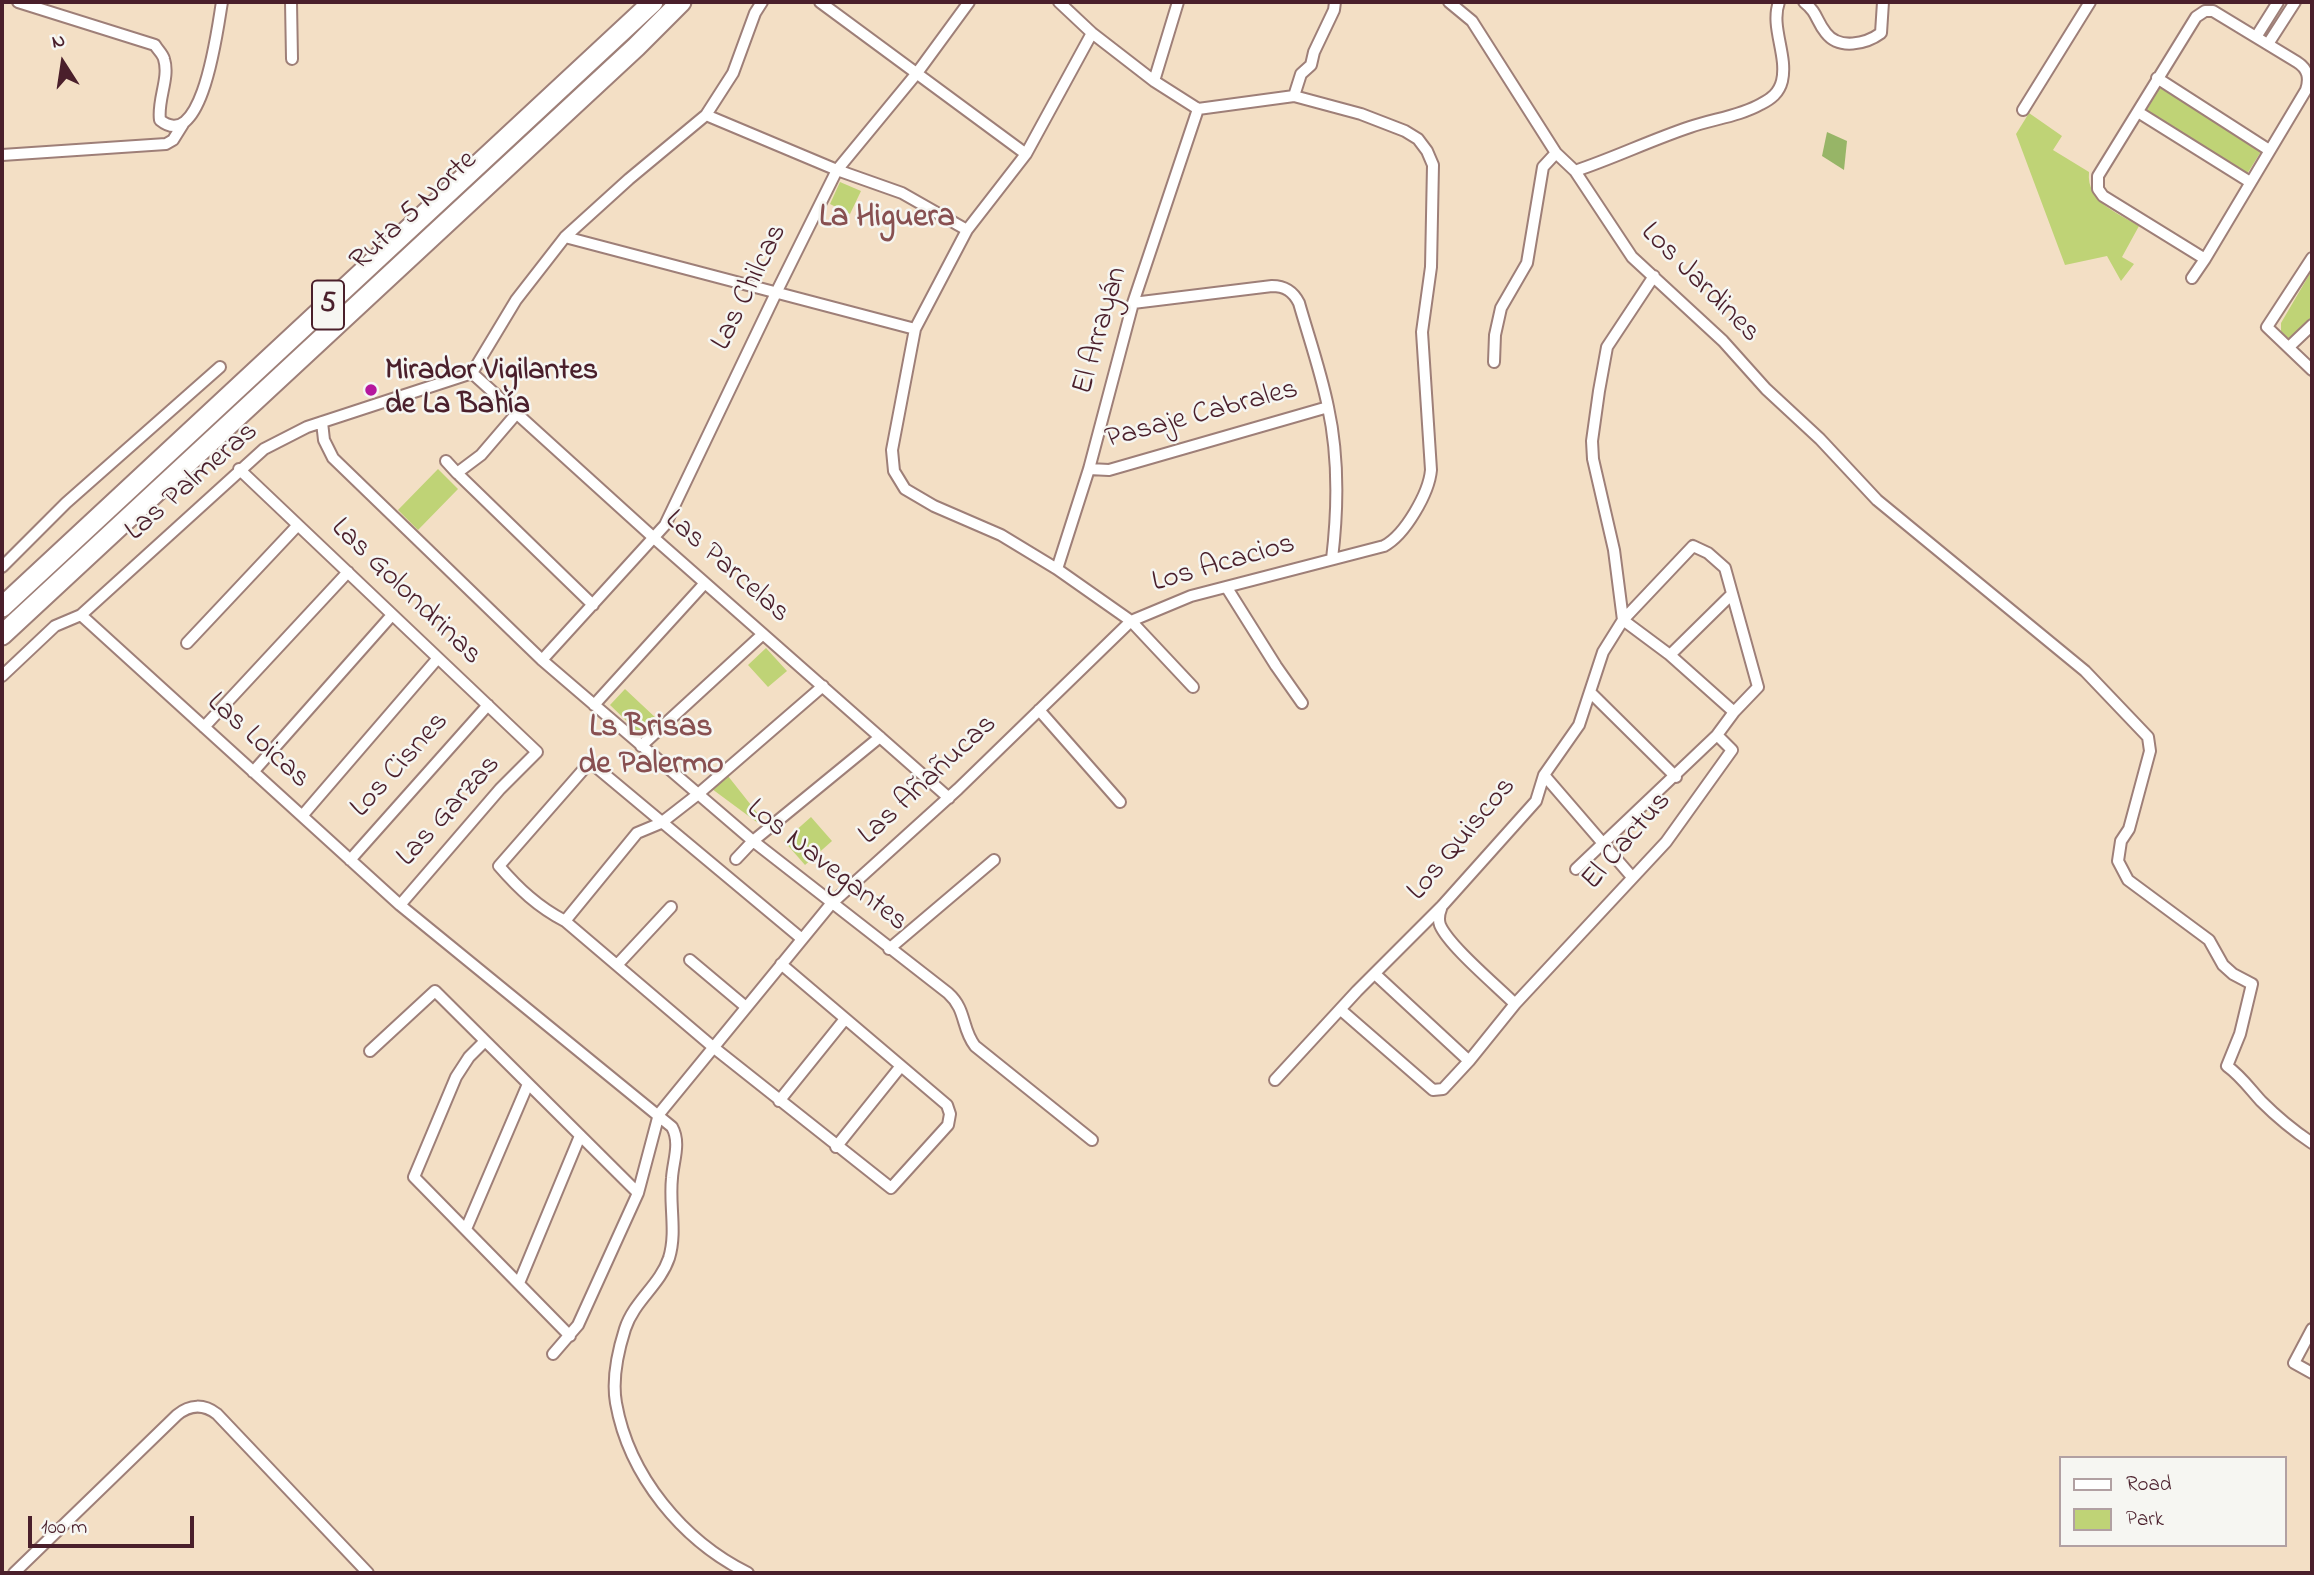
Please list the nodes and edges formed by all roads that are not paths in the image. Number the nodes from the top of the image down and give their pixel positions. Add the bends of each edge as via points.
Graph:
1 (18, 2) edge
2 (222, 2) edge
3 (291, 2) edge
4 (653, 2) edge
5 (681, 2) edge
6 (762, 2) edge
7 (820, 2) edge
8 (969, 2) edge
9 (1059, 2) edge
10 (1178, 2) edge
11 (1335, 2) edge
12 (1449, 2) edge
13 (1779, 2) edge
14 (1804, 2) edge
15 (1883, 2) edge
16 (2090, 2) edge
17 (2278, 2) edge
18 (2295, 2) edge
19 (1072, 6) edge
20 (1092, 33) junction
21 (2256, 37) junction
22 (2268, 44) junction
23 (292, 59) dead end
24 (917, 74) junction
25 (2157, 79) junction
26 (1154, 81) junction
27 (1294, 96) junction
28 (1198, 109) junction
29 (2024, 110) dead end
30 (2138, 112) junction
31 (706, 115) junction
32 (183, 124) junction
33 (2269, 150) junction
34 (1556, 153) junction
35 (1026, 154) junction
36 (2, 155) edge
37 (837, 170) junction
38 (1575, 171) junction
39 (2250, 182) junction
40 (967, 230) junction
41 (565, 237) junction
42 (2312, 258) edge
43 (2205, 259) junction
44 (1654, 276) junction
45 (2192, 278) dead end
46 (776, 292) junction
47 (1133, 303) junction
48 (2312, 326) edge
49 (915, 329) junction
50 (2288, 347) junction
51 (1494, 362) dead end
52 (220, 367) dead end
53 (2312, 370) edge
54 (472, 373) junction
55 (1328, 407) junction
56 (517, 413) junction
57 (322, 422) junction
58 (446, 461) dead end
59 (239, 469) junction
60 (1089, 469) junction
61 (457, 472) junction
62 (298, 525) junction
63 (654, 538) junction
64 (1332, 559) junction
65 (2, 567) edge
66 (1057, 569) junction
67 (348, 572) junction
68 (705, 583) junction
69 (1227, 587) junction
70 (1732, 594) junction
71 (593, 604) junction
72 (2, 607) edge
73 (81, 615) junction
74 (392, 615) junction
75 (1623, 620) junction
76 (1131, 621) junction
77 (763, 634) junction
78 (2, 635) edge
79 (187, 643) dead end
80 (1670, 655) junction
81 (438, 658) junction
82 (542, 660) junction
83 (2, 676) edge
84 (822, 686) junction
85 (1193, 687) dead end
86 (1590, 692) junction
87 (1303, 703) dead end
88 (488, 705) junction
89 (594, 705) junction
90 (1039, 710) junction
91 (1734, 712) junction
92 (204, 727) junction
93 (1717, 735) junction
94 (880, 737) junction
95 (641, 746) junction
96 (537, 752) joint
97 (253, 772) junction
98 (1544, 775) junction
99 (1676, 776) junction
100 (697, 795) junction
101 (949, 798) junction
102 (1120, 802) dead end
103 (302, 816) junction
104 (661, 823) junction
105 (753, 841) junction
106 (1604, 844) junction
107 (736, 859) dead end
108 (350, 860) junction
109 (994, 860) dead end
110 (1576, 869) dead end
111 (1632, 877) junction
112 (831, 904) junction
113 (400, 905) junction
114 (1442, 906) junction
115 (671, 907) dead end
116 (565, 921) junction
117 (802, 939) junction
118 (889, 948) junction
119 (691, 960) dead end
120 (618, 964) junction
121 (781, 964) junction
122 (1375, 974) junction
123 (1515, 1004) junction
124 (746, 1007) junction
125 (1341, 1010) junction
126 (845, 1019) junction
127 (485, 1041) junction
128 (713, 1047) junction
129 (370, 1051) dead end
130 (1469, 1061) junction
131 (901, 1066) junction
132 (1275, 1080) dead end
133 (528, 1084) junction
134 (779, 1101) junction
135 (659, 1114) junction
136 (580, 1136) junction
137 (1092, 1140) dead end
138 (2312, 1143) edge
139 (836, 1146) junction
140 (638, 1193) junction
141 (466, 1229) junction
142 (519, 1283) junction
143 (2312, 1329) edge
144 (570, 1335) junction
145 (553, 1354) dead end
146 (2312, 1373) edge
147 (14, 1573) edge
148 (368, 1573) edge
149 (748, 1573) edge

1 - 32 street via 155,45 164,58 160,120 167,126
2 - 32 street via 209,79
3 - 23 street
4 - 72 highway, Ruta 5 Norte / 5
5 - 78 highway, Ruta 5 Norte / 5
6 - 31 street via 733,72
7 - 24 street
8 - 24 street, Las Chilcas
9 - 19 street
10 - 26 street
11 - 27 street
12 - 34 street, Los Jardines via 1472,21
13 - 38 street via 1777,27 1783,67 1776,95 1742,112 1689,127
14 - 15 street via 1826,34 1850,44 1872,40 1881,33
16 - 29 street
17 - 21 street
18 - 22 street
19 - 20 street
20 - 26 street
20 - 35 street
21 - 22 street
21 - 25 street via 2213,11 2201,12
22 - 33 street via 2302,65 2309,79
24 - 35 street
24 - 37 street, Las Chilcas
25 - 30 street
25 - 33 street
26 - 28 street
27 - 28 street
27 - 64 street, Los Acacios via 1405,131 1423,145 1433,165 1431,267 1422,332 1430,478 1395,539
28 - 47 street, El Arrayán
30 - 39 street
30 - 43 street via 2098,176 2098,189
31 - 37 street
31 - 41 street
32 - 36 street via 166,144
33 - 39 street
34 - 38 street, Los Jardines
34 - 51 street via 1543,167 1527,262 1501,308
35 - 40 street
37 - 40 street via 902,194
37 - 46 street, Las Chilcas
38 - 44 street, Los Jardines via 1632,257
39 - 43 street
40 - 49 street
41 - 46 street
41 - 54 street via 516,300
42 - 50 street via 2267,327
43 - 45 street
44 - 75 street via 1607,347 1592,442
44 - 138 street, Los Jardines via 1877,500 2085,671 2148,737 2150,751 2118,862 2128,880 2209,940 2223,965 2252,984 2227,1066 2294,1132
46 - 49 street
46 - 63 street, Las Chilcas via 666,525
47 - 55 street via 1272,286 1289,290 1299,303
47 - 60 street, El Arrayán
48 - 50 street
49 - 66 street via 892,450 897,478 905,489 934,506 1001,535
50 - 53 street
52 - 65 street via 66,503
54 - 56 street, Las Parcelas
54 - 57 street, Las Palmeras
55 - 60 street, Pasaje Cabrales via 1110,470
55 - 64 street via 1336,478
56 - 61 street via 481,455
56 - 63 street, Las Parcelas
57 - 59 street, Las Palmeras via 277,440
57 - 82 street, Los Navegantes via 333,458
58 - 61 street
59 - 62 street, Las Golondrinas
59 - 73 street, Las Palmeras
60 - 66 street, El Arrayán
61 - 71 street
62 - 67 street, Las Golondrinas
62 - 79 street
63 - 68 street, Las Parcelas
63 - 71 street, Las Chilcas
64 - 69 street, Los Acacios
66 - 76 street
67 - 74 street, Las Golondrinas
67 - 92 street
68 - 77 street, Las Parcelas
68 - 89 street
69 - 76 street, Los Acacios via 1173,602
69 - 87 street
70 - 75 street, Los Quiscos via 1725,568 1693,546
70 - 80 street
70 - 91 street via 1758,687
71 - 82 street, Las Chilcas
73 - 83 street, Las Palmeras via 55,626
73 - 92 street, Las Loicas
74 - 81 street, Las Golondrinas
74 - 97 street
75 - 80 street
75 - 86 street, Los Quiscos via 1603,652
76 - 85 street
76 - 90 street, Las Añañucas
77 - 84 street, Las Parcelas
77 - 95 street
80 - 91 street
81 - 88 street, Las Golondrinas
81 - 103 street
82 - 89 street, Los Navegantes
84 - 94 street, Las Parcelas
84 - 100 street
86 - 98 street, Los Quiscos via 1579,725
86 - 99 street
88 - 96 street, Las Golondrinas
88 - 108 street, Los Cisnes
89 - 95 street, Los Navegantes
90 - 101 street, Las Añañucas
90 - 102 street
91 - 93 street
92 - 97 street, Las Loicas
93 - 99 street
93 - 111 street, El Cactus via 1732,750 1666,842
94 - 101 street, Las Parcelas
94 - 105 street
95 - 100 street, Los Navegantes
96 - 113 street, Las Garzas
97 - 103 street, Las Loicas
98 - 106 street
98 - 114 street, Los Quiscos via 1536,801
99 - 106 street
100 - 104 street
100 - 105 street, Los Navegantes
101 - 112 street, Las Añañucas
103 - 108 street, Las Loicas
104 - 116 street via 637,833
104 - 116 street via 590,762 499,866 545,911
104 - 117 street
105 - 107 street
105 - 112 street, Los Navegantes
106 - 110 street
106 - 111 street
108 - 113 street, Las Loicas
109 - 118 street
111 - 123 street, El Cactus
112 - 117 street, Las Añañucas
112 - 118 street, Los Navegantes
113 - 135 street, Las Loicas
114 - 122 street, Los Quiscos
114 - 123 street via 1441,926
115 - 120 street
116 - 120 street
117 - 121 street, Las Añañucas
118 - 137 street, Los Navegantes via 954,998 975,1046
119 - 124 street
120 - 128 street
121 - 124 street, Las Añañucas
121 - 126 street
122 - 125 street, Los Quiscos
122 - 130 street
123 - 130 street, El Cactus
124 - 128 street, Las Añañucas
125 - 130 street, El Cactus via 1433,1090 1443,1089
125 - 132 street, Los Quiscos
126 - 131 street
126 - 134 street
127 - 129 street via 435,991
127 - 133 street
127 - 141 street via 456,1077 414,1177
128 - 134 street
128 - 135 street, Las Añañucas
131 - 139 street
131 - 139 street via 947,1105 950,1114 945,1129 891,1188
133 - 136 street
133 - 141 street
134 - 139 street
135 - 140 street, Las Añañucas
135 - 149 street via 676,1138 671,1246 660,1275 625,1328 616,1400 634,1455 664,1505 707,1547
136 - 140 street
136 - 142 street
140 - 144 street, Las Añañucas
141 - 142 street
142 - 144 street
143 - 146 street via 2294,1363
144 - 145 street, Las Añañucas
147 - 148 street via 177,1415 194,1406 217,1414

